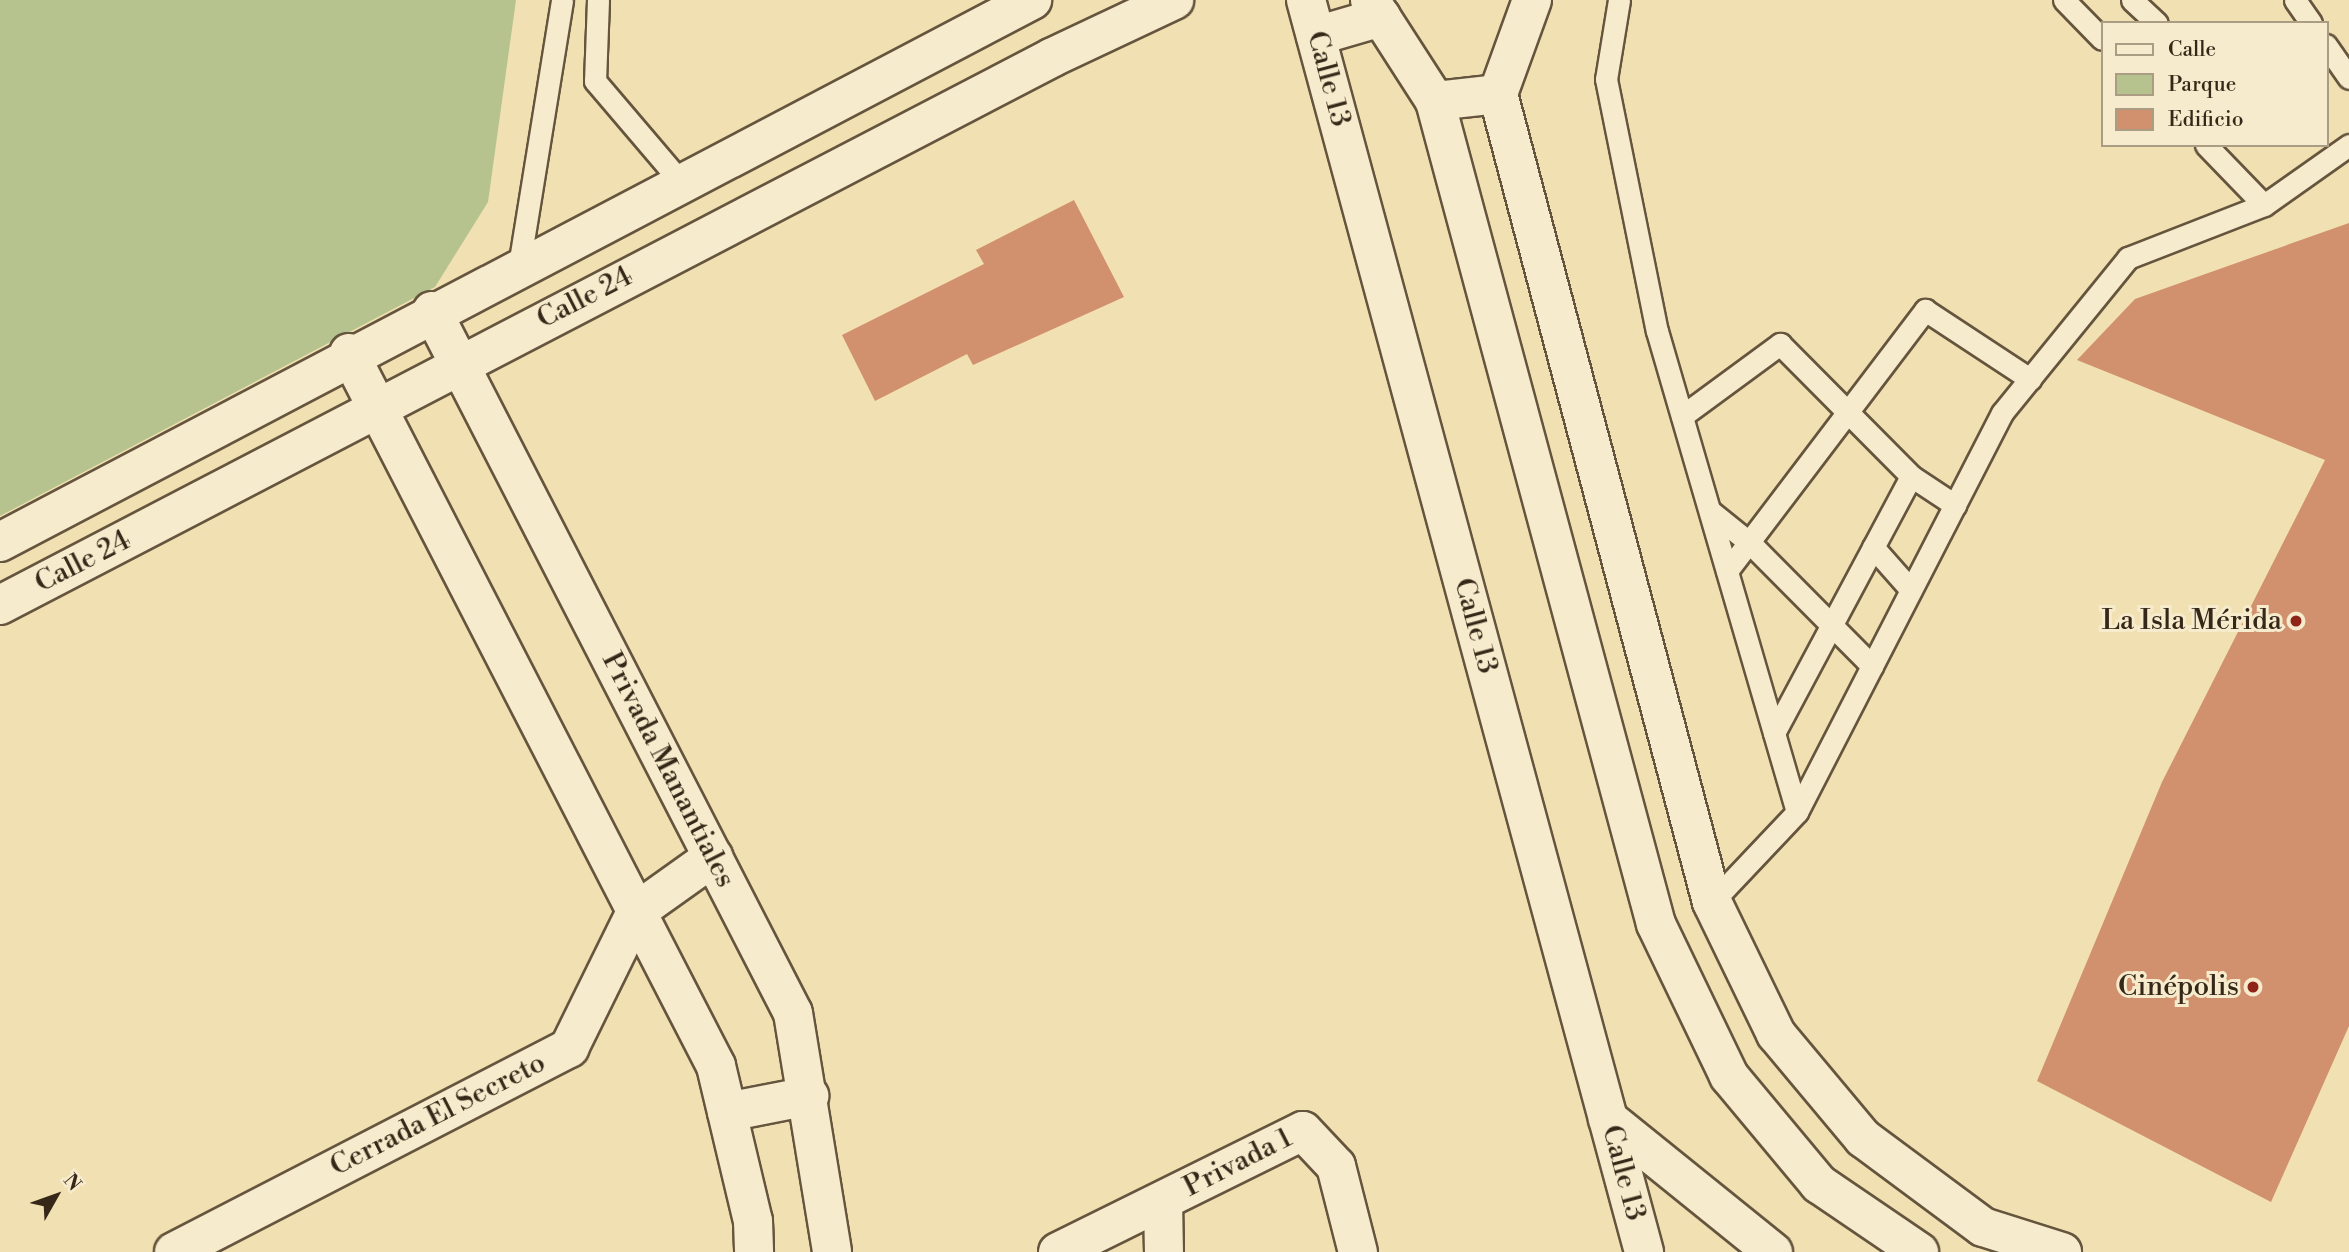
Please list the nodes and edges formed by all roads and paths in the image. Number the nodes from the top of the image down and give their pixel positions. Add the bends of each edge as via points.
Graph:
1 (562, 0) edge
2 (598, 0) edge
3 (1174, 0) edge
4 (1306, 0) edge
5 (1532, 0) edge
6 (1619, 0) edge
7 (2064, 0) edge
8 (2132, 0) edge
9 (2295, 0) edge
10 (1028, 2) edge
11 (1376, 9) edge
12 (2155, 21) edge
13 (2310, 21) edge
14 (1316, 36) junction
15 (2100, 37) edge
16 (2328, 48) edge
17 (1053, 57) junction
18 (2349, 78) edge
19 (1498, 94) junction
20 (1435, 101) junction
21 (2339, 144) edge
22 (2208, 147) edge
23 (681, 182) junction
24 (2264, 205) junction
25 (519, 266) junction
26 (432, 312) junction
27 (349, 353) junction
28 (459, 363) junction
29 (2030, 379) junction
30 (377, 412) junction
31 (1850, 415) junction
32 (1682, 416) junction
33 (1911, 476) junction
34 (1955, 505) junction
35 (1710, 511) junction
36 (0, 542) edge
37 (1751, 544) junction
38 (1873, 547) junction
39 (1727, 571) junction
40 (1911, 590) junction
41 (0, 605) edge
42 (1832, 626) junction
43 (1872, 666) junction
44 (1774, 733) junction
45 (1797, 812) junction
46 (713, 857) junction
47 (1712, 902) junction
48 (636, 912) junction
49 (809, 1096) junction
50 (727, 1112) junction
51 (1608, 1119) junction
52 (1163, 1201) junction
53 (174, 1252) edge
54 (754, 1252) edge
55 (832, 1252) edge
56 (1058, 1252) edge
57 (1164, 1252) edge
58 (1358, 1252) edge
59 (1644, 1252) edge
60 (1773, 1252) edge
61 (1919, 1252) edge
62 (2062, 1252) edge

1 - 25 lane
2 - 23 lane via 595,81
3 - 17 street, Calle 24
4 - 14 street, Calle 13
5 - 19 street
6 - 32 lane via 1606,79 1657,331
7 - 15 lane
8 - 12 lane
9 - 13 lane
10 - 17 street
10 - 23 street, Calle 24
11 - 14 street
11 - 20 street
14 - 51 street, Calle 13
16 - 18 lane
17 - 28 street, Calle 24
19 - 20 street
19 - 47 street
20 - 61 street via 1656,924 1729,1076 1819,1184
21 - 24 lane
22 - 24 lane
23 - 25 street, Calle 24
24 - 29 lane via 2129,258
25 - 26 street, Calle 24
26 - 27 street, Calle 24
26 - 28 street, Privada Manantiales
27 - 30 street
27 - 36 street, Calle 24
28 - 30 street, Calle 24
28 - 46 street, Privada Manantiales
29 - 31 lane via 1925,310
29 - 34 lane via 2002,413
30 - 41 street, Calle 24
30 - 48 street
31 - 32 lane via 1780,344
31 - 33 lane
31 - 37 lane
32 - 35 lane
33 - 34 lane
33 - 38 lane
34 - 40 lane
35 - 37 lane
35 - 39 lane
37 - 39 lane
37 - 42 lane
38 - 40 lane
38 - 42 lane
39 - 44 lane
40 - 43 lane
42 - 43 lane
42 - 44 lane
43 - 45 lane
44 - 45 lane
45 - 47 lane
46 - 48 street
46 - 49 street, Privada Manantiales via 793,1013
47 - 62 street via 1776,1034 1863,1138 1983,1227
48 - 50 street via 716,1066
48 - 53 street, Cerrada El Secreto via 569,1048
49 - 50 street
49 - 55 street, Privada Manantiales
50 - 54 street via 753,1221
51 - 59 street, Calle 13
51 - 60 street
52 - 56 street, Privada 1
52 - 57 street, Privada 1
52 - 58 street, Privada 1 via 1303,1131 1336,1166

